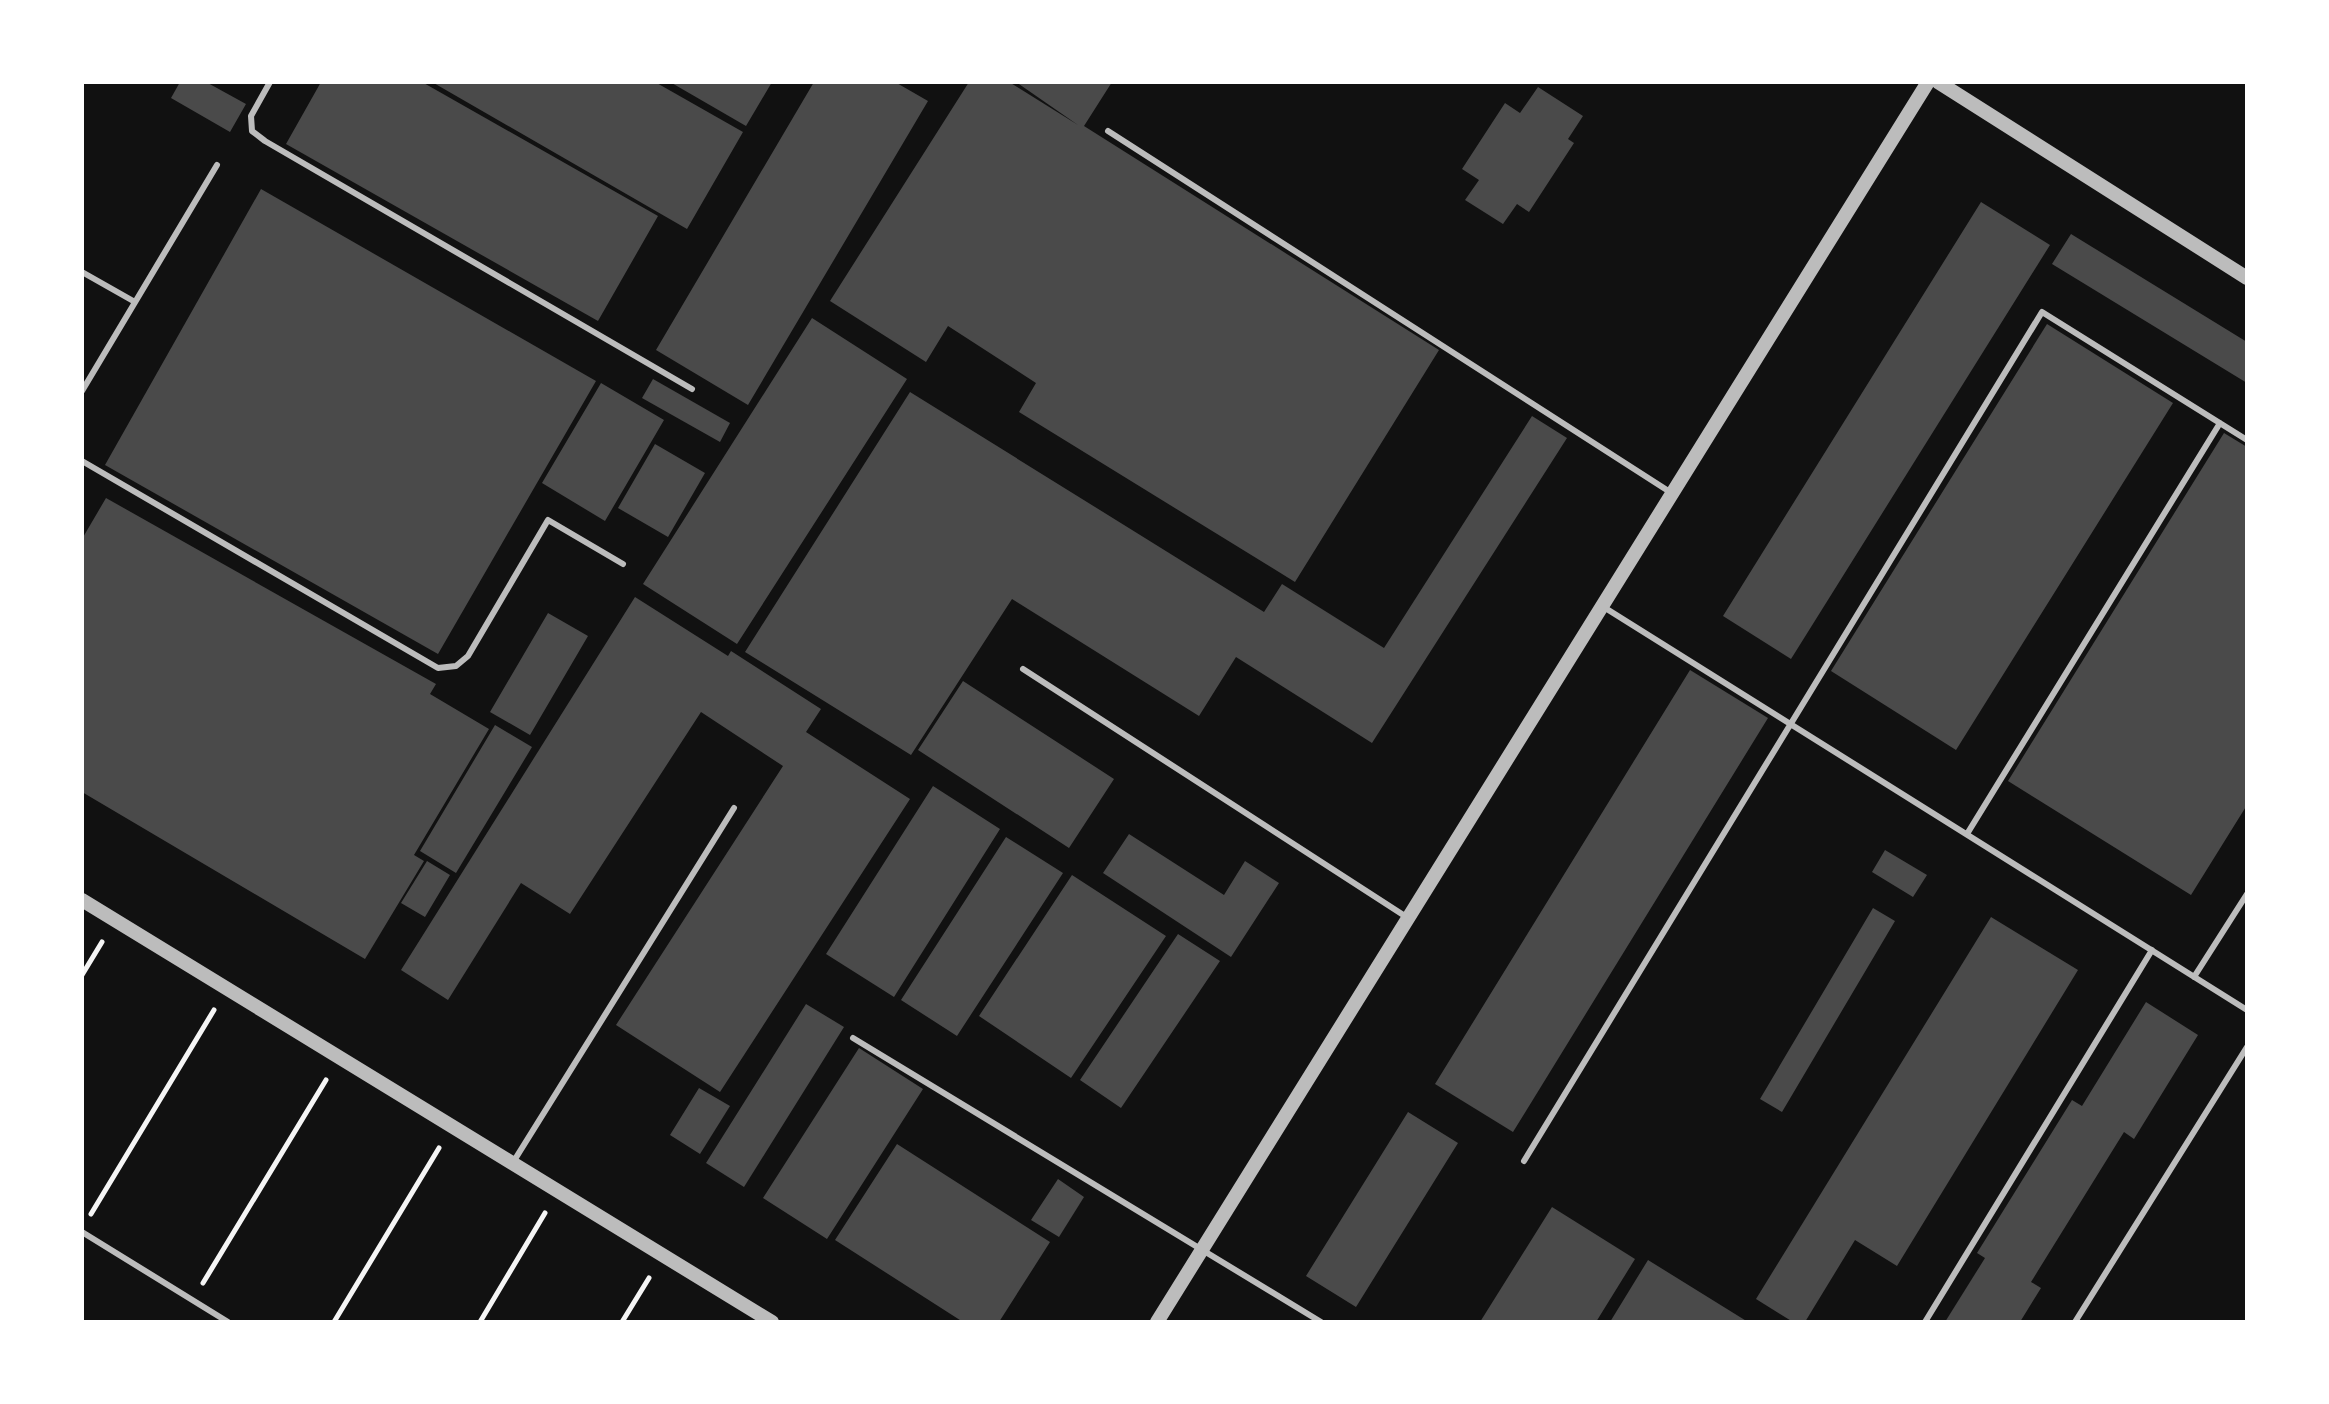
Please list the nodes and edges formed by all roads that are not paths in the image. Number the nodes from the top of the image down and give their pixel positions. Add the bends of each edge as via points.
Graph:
1 (270, 82) edge
2 (1928, 82) edge
3 (1938, 82) edge
4 (1108, 131) dead end
5 (217, 165) dead end
6 (82, 272) edge
7 (2247, 278) edge
8 (135, 302) junction
9 (692, 389) dead end
10 (82, 391) edge
11 (2220, 423) junction
12 (2247, 440) edge
13 (82, 461) edge
14 (1672, 493) junction
15 (623, 564) dead end
16 (1602, 606) junction
17 (1023, 669) dead end
18 (1791, 724) junction
19 (734, 808) dead end
20 (1967, 834) junction
21 (2247, 894) edge
22 (82, 900) edge
23 (1408, 918) junction
24 (2152, 950) junction
25 (2194, 977) junction
26 (2247, 1010) edge
27 (853, 1038) dead end
28 (2247, 1047) edge
29 (1524, 1161) dead end
30 (512, 1164) junction
31 (82, 1232) edge
32 (1201, 1252) junction
33 (228, 1322) edge
34 (772, 1322) edge
35 (1157, 1322) edge
36 (1321, 1322) edge
37 (1925, 1322) edge
38 (2075, 1322) edge

1 - 9 lane via 251,116 252,131 265,141
2 - 14 street
3 - 7 street
4 - 14 lane
5 - 8 lane
6 - 8 lane
8 - 10 lane
11 - 12 lane
11 - 18 lane via 2042,312
11 - 20 lane
13 - 15 lane via 438,668 456,666 468,656 548,520
14 - 16 street
16 - 18 lane
16 - 23 street
17 - 23 lane
18 - 20 lane
18 - 29 lane
19 - 30 lane
20 - 24 lane
21 - 25 lane
22 - 30 street
23 - 32 street
24 - 25 lane
24 - 37 lane
25 - 26 lane
27 - 32 lane
28 - 38 lane
30 - 34 street
31 - 33 lane
32 - 35 street
32 - 36 lane

